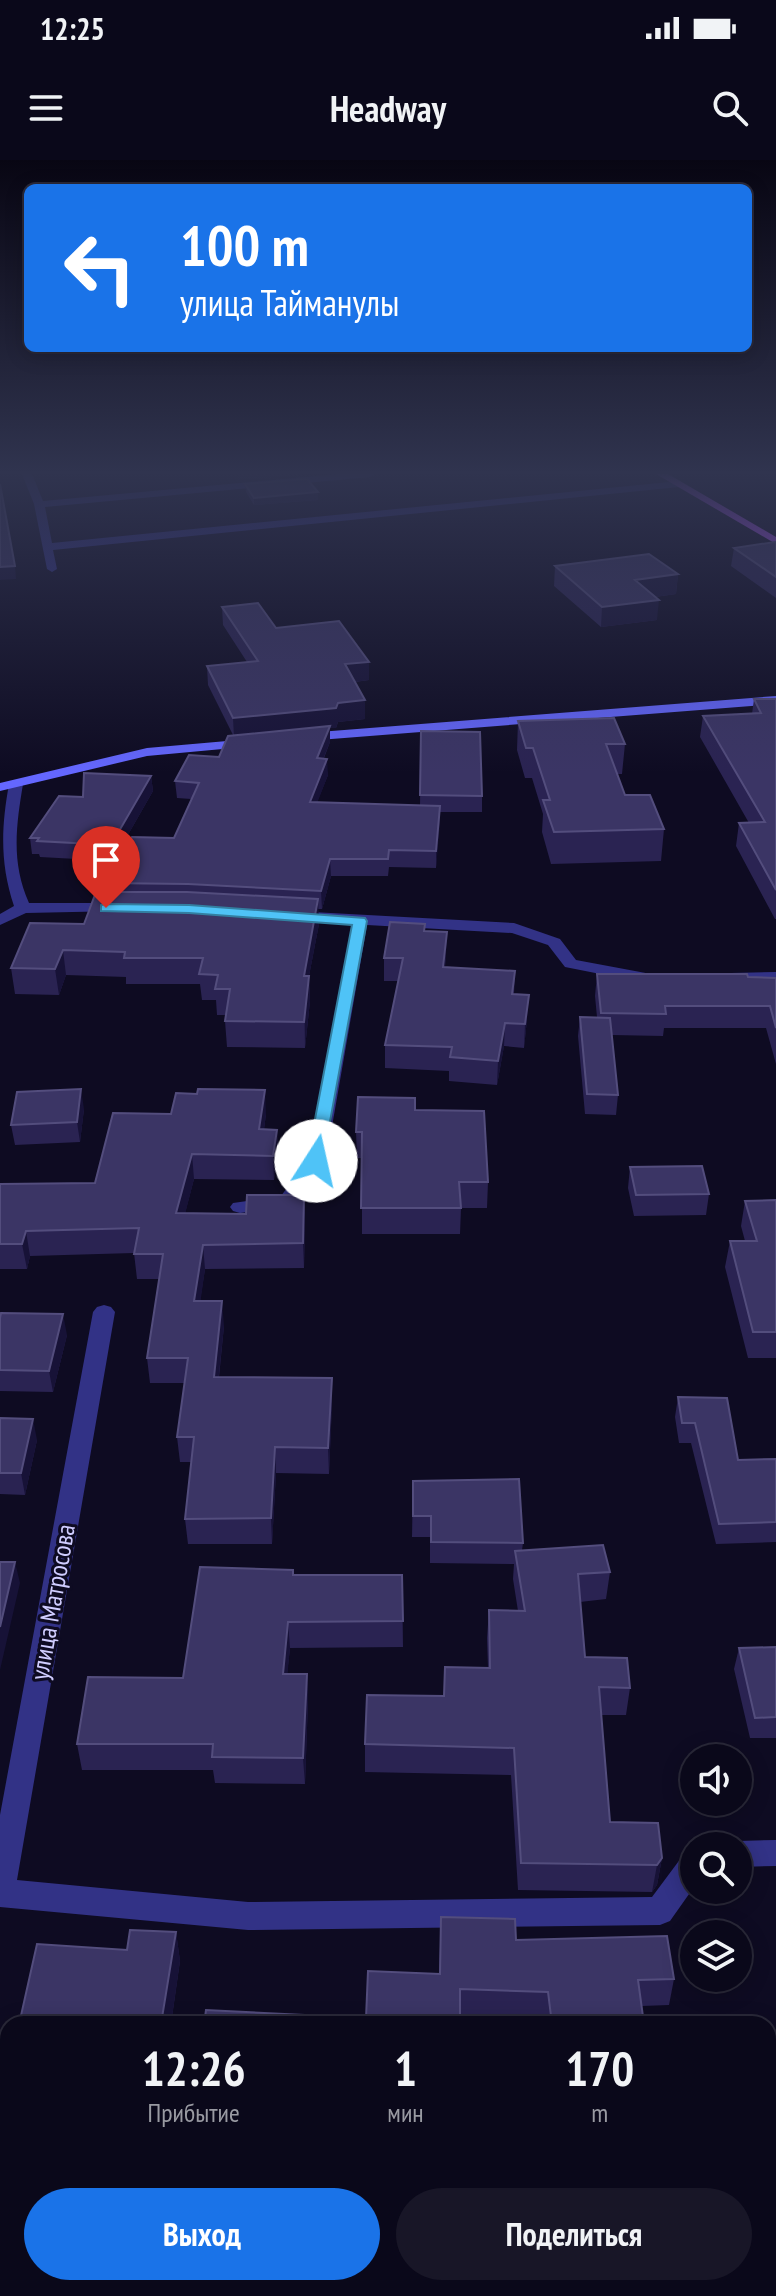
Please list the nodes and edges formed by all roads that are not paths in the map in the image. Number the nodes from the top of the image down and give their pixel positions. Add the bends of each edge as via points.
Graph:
1 (776, 700) edge
2 (284, 739) edge
3 (269, 741) edge
4 (8, 786) edge
5 (23, 908) junction
6 (129, 908) edge
7 (282, 916) edge
8 (0, 920) edge
9 (360, 921) junction
10 (776, 977) edge
11 (719, 979) edge
12 (662, 981) edge
13 (240, 1207) dead end
14 (104, 1312) dead end
15 (776, 1853) edge
16 (752, 1854) edge
17 (680, 1883) edge
18 (0, 1892) edge

1 - 2 main road
3 - 4 main road via 147,752
4 - 5 street via 8,883
5 - 6 street
5 - 8 street
7 - 9 street
9 - 12 street via 514,928 554,942 571,964
9 - 13 street via 316,1161 287,1202
10 - 11 street
14 - 18 street, улица Матросова
15 - 16 street
17 - 18 street via 660,1911 248,1916

